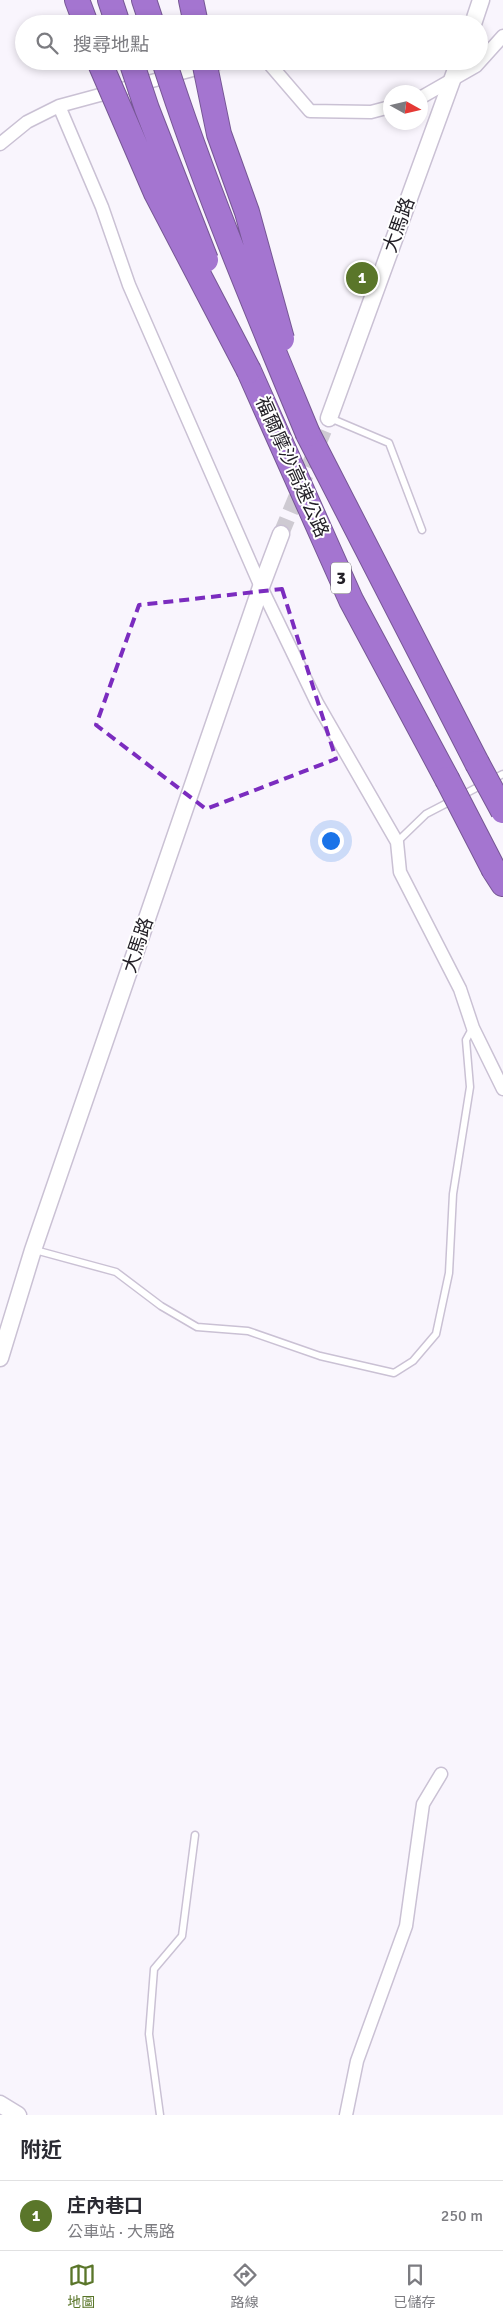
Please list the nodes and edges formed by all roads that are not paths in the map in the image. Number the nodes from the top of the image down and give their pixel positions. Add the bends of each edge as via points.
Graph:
1 (77, 0) edge
2 (110, 0) edge
3 (144, 0) edge
4 (192, 0) edge
5 (481, 0) edge
6 (83, 15) edge
7 (115, 15) edge
8 (149, 15) edge
9 (194, 15) edge
10 (476, 15) edge
11 (503, 36) edge
12 (488, 53) edge
13 (103, 70) edge
14 (134, 70) edge
15 (167, 70) edge
16 (193, 70) edge
17 (206, 70) edge
18 (275, 70) edge
19 (456, 70) edge
20 (469, 70) edge
21 (452, 80) junction
22 (428, 94) edge
23 (59, 106) junction
24 (383, 109) edge
25 (0, 144) edge
26 (249, 371) junction
27 (329, 418) joint
28 (308, 434) junction
29 (422, 530) dead end
30 (281, 534) tunnel mouth
31 (261, 587) junction
32 (503, 774) edge
33 (503, 811) edge
34 (397, 842) junction
35 (498, 877) edge
36 (473, 1028) junction
37 (503, 1089) edge
38 (33, 1250) junction
39 (0, 1358) edge
40 (441, 1774) dead end
41 (196, 1835) dead end
42 (0, 2104) edge
43 (18, 2115) edge
44 (160, 2115) edge
45 (346, 2115) edge

1 - 6 highway
2 - 7 highway
3 - 8 highway
4 - 9 highway
5 - 10 street
11 - 12 street
13 - 26 highway, bridge via 156,193
14 - 26 highway, 福爾摩沙高速公路 / 3, bridge
15 - 28 highway, 福爾摩沙高速公路 / 3, bridge via 224,232
16 - 23 street
17 - 28 highway, bridge via 219,134 247,212
18 - 24 street via 310,111 372,112
19 - 21 street, 大馬路
20 - 21 street
21 - 22 street
21 - 27 street, 大馬路
23 - 25 street via 27,122
23 - 31 street via 102,207 129,285
26 - 35 highway, 福爾摩沙高速公路 / 3, bridge via 351,600
27 - 29 lane via 389,442
28 - 33 highway, 福爾摩沙高速公路 / 3, bridge
30 - 31 street, 大馬路
31 - 34 street via 317,702
31 - 38 street, 大馬路
32 - 34 lane via 426,814
34 - 36 street via 400,872 460,990
36 - 37 street
36 - 38 lane via 466,1040 470,1087 453,1194 449,1273 436,1334 413,1361 394,1373 320,1356 248,1331 197,1327 161,1306 116,1272
38 - 39 street, 大馬路
40 - 45 street via 423,1804 406,1926 358,2061
41 - 44 lane via 182,1936 154,1969 149,2034
42 - 43 street

